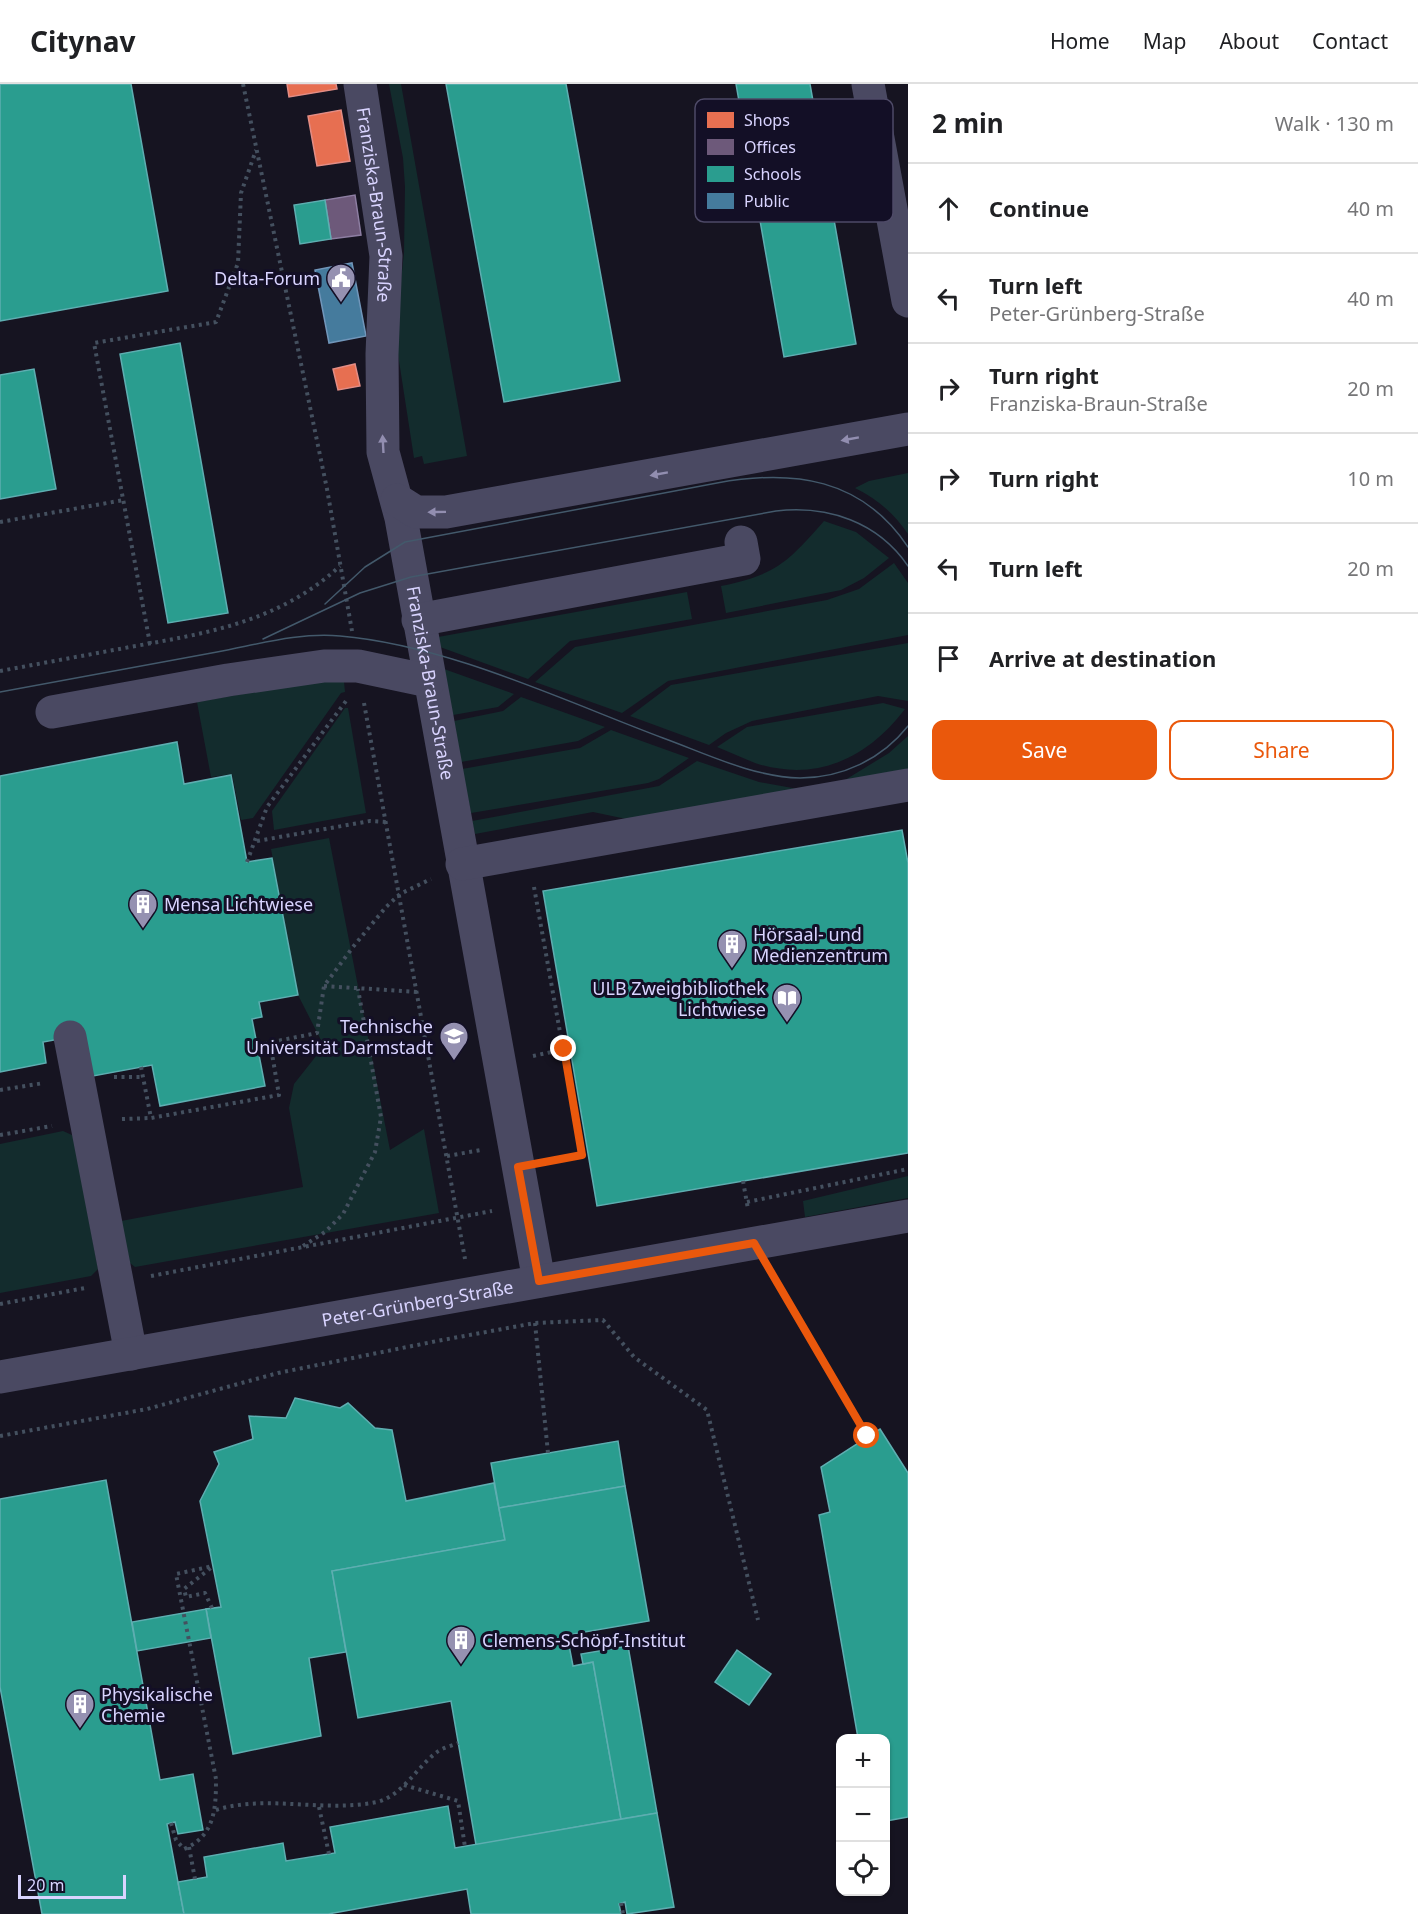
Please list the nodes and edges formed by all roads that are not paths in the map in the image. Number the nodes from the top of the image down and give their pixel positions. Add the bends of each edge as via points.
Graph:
1 (360, 84) edge
2 (868, 84) edge
3 (871, 99) edge
4 (893, 220) edge
5 (908, 301) edge
6 (908, 429) edge
7 (397, 500) junction
8 (741, 542) dead end
9 (418, 620) junction
10 (429, 681) junction
11 (52, 712) dead end
12 (908, 786) edge
13 (462, 864) junction
14 (70, 1037) dead end
15 (908, 1216) edge
16 (539, 1281) junction
17 (131, 1354) junction
18 (0, 1377) edge

7 -> 1 street, Franziska-Braun-Straße via 383,452 386,256
2 - 3 street
4 - 5 street
6 -> 7 street via 446,512 416,512
7 - 9 street, Franziska-Braun-Straße
8 - 9 street via 744,560
9 - 10 street, Franziska-Braun-Straße
10 - 11 street via 343,664
10 - 13 street, Franziska-Braun-Straße
12 - 13 street
13 - 16 street, Franziska-Braun-Straße
14 - 17 street
15 - 16 street, Peter-Grünberg-Straße
16 - 17 street, Peter-Grünberg-Straße
17 - 18 street, Peter-Grünberg-Straße

